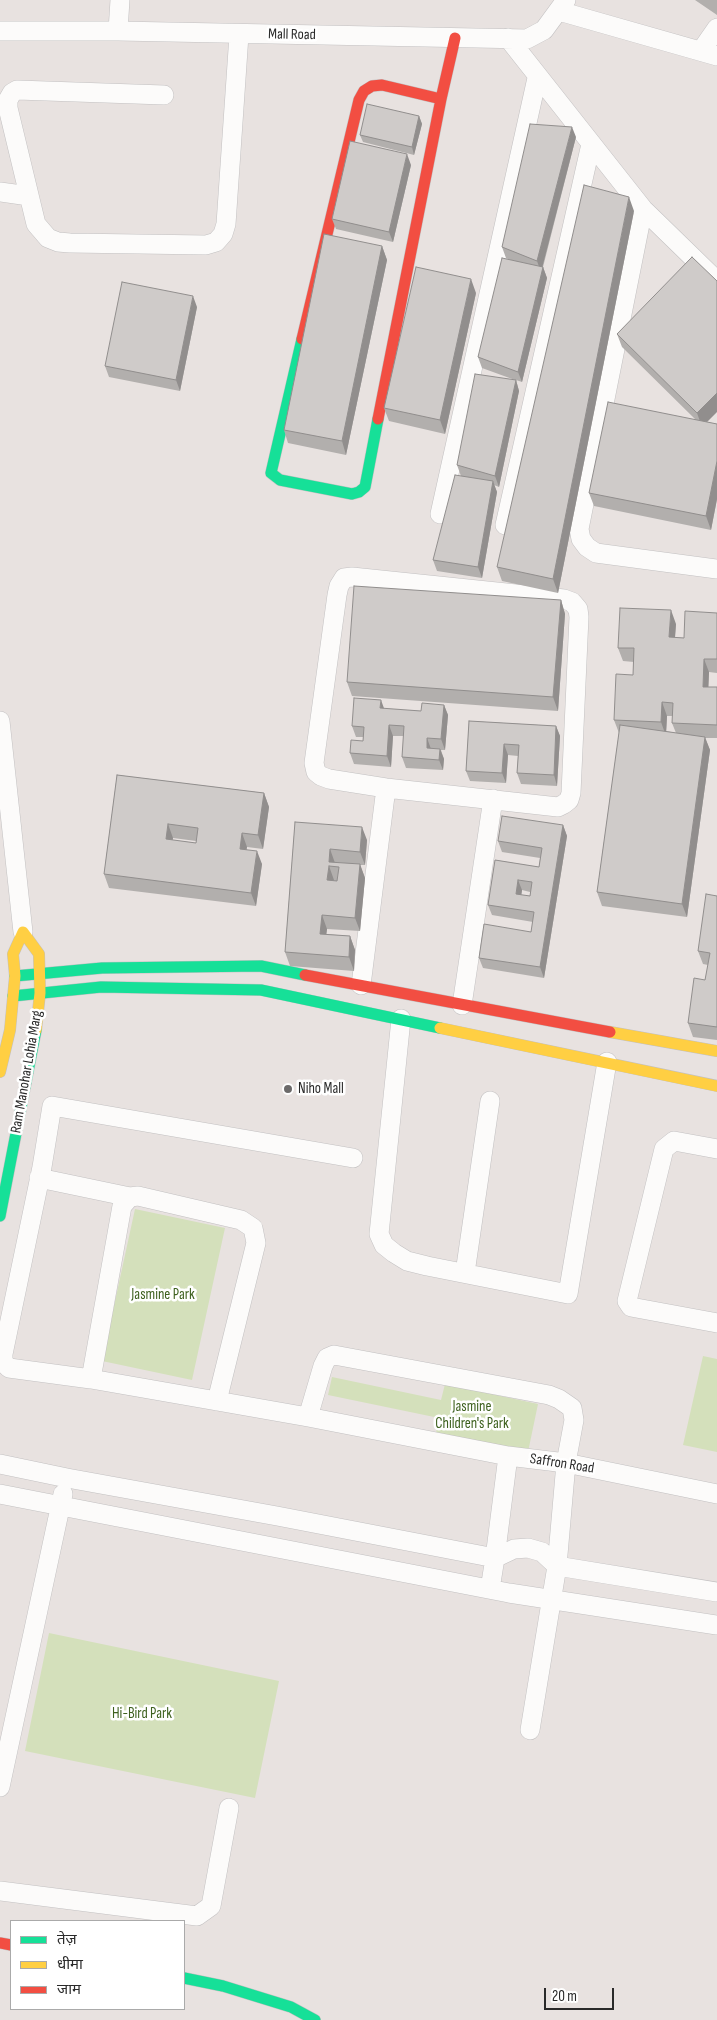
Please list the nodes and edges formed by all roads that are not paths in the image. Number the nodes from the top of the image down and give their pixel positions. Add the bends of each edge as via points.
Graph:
1 (120, 0) edge
2 (563, 5) edge
3 (717, 28) edge
4 (0, 31) edge
5 (118, 31) junction
6 (239, 34) junction
7 (455, 38) junction
8 (508, 38) junction
9 (709, 53) edge
10 (537, 78) junction
11 (164, 95) dead end
12 (441, 98) junction
13 (591, 144) junction
14 (0, 192) edge
15 (29, 196) junction
16 (643, 209) junction
17 (717, 281) edge
18 (440, 514) dead end
19 (505, 525) edge
20 (717, 569) edge
21 (0, 721) edge
22 (386, 788) junction
23 (493, 800) junction
24 (6, 834) edge
25 (23, 932) junction
26 (40, 974) junction
27 (14, 976) junction
28 (362, 986) junction
29 (40, 994) junction
30 (13, 996) junction
31 (462, 1005) junction
32 (401, 1019) junction
33 (501, 1026) junction
34 (717, 1051) edge
35 (607, 1062) junction
36 (0, 1072) edge
37 (717, 1086) edge
38 (490, 1101) dead end
39 (717, 1149) edge
40 (353, 1158) dead end
41 (39, 1178) junction
42 (130, 1197) junction
43 (0, 1216) edge
44 (466, 1273) junction
45 (717, 1323) edge
46 (91, 1379) junction
47 (217, 1401) junction
48 (308, 1417) junction
49 (508, 1456) junction
50 (566, 1463) junction
51 (0, 1464) edge
52 (67, 1478) junction
53 (0, 1494) edge
54 (717, 1494) edge
55 (202, 1502) junction
56 (61, 1506) junction
57 (196, 1532) junction
58 (495, 1558) junction
59 (557, 1566) junction
60 (490, 1589) junction
61 (717, 1592) edge
62 (553, 1600) junction
63 (717, 1625) edge
64 (530, 1730) dead end
65 (0, 1786) edge
66 (229, 1808) dead end
67 (0, 1891) edge
68 (185, 1978) edge
69 (314, 2020) edge

1 - 5 street
2 - 8 street, Mall Road via 544,30 527,39
2 - 9 street
3 - 9 street
4 - 5 street, Mall Road
5 - 6 street, Mall Road
6 - 7 street, Mall Road
6 - 15 street via 226,224 216,242 206,245 58,242 48,238 36,224
7 - 8 street, Mall Road
7 - 12 street
8 - 10 street
10 - 13 street
10 - 18 street
11 - 15 street via 17,90 12,93 8,108
12 - 12 street via 365,487 352,494 280,480 272,474 271,466 359,100 364,91 382,85
13 - 16 street
13 - 19 street
14 - 15 street
16 - 17 street
16 - 20 street via 579,528 581,539 596,553
21 - 24 street, Ram Manohar Lohia Marg
22 - 23 street
22 - 23 street via 321,776 316,772 314,763 337,595 344,578 564,599 578,609 568,800 558,807
22 - 28 street
23 - 31 street
24 - 25 street, Ram Manohar Lohia Marg
25 - 26 street, Ram Manohar Lohia Marg via 39,954
25 - 27 street, Ram Manohar Lohia Marg via 13,954
26 - 27 street
26 - 28 street via 102,968 261,966
26 - 29 street, Ram Manohar Lohia Marg
27 - 30 street, Ram Manohar Lohia Marg
28 - 31 street
29 - 30 street
29 - 32 street via 101,987 261,990
29 - 43 street, Ram Manohar Lohia Marg via 36,1032
30 - 36 street, Ram Manohar Lohia Marg via 10,1030
31 - 33 street
32 - 33 street
32 - 44 street via 379,1234 394,1254 407,1261
33 - 34 street
33 - 35 street
35 - 37 street
35 - 44 street via 568,1294
38 - 44 street
39 - 45 street via 674,1141 664,1149 627,1300 631,1307
40 - 41 street via 52,1106
41 - 42 street
41 - 46 street via 3,1362 9,1368
42 - 46 street via 122,1206
42 - 47 street via 138,1196 241,1220 254,1228 256,1243
46 - 47 street
47 - 48 street
48 - 49 street
48 - 50 street via 327,1358 342,1355 559,1399 572,1408 574,1420
49 - 50 street, Saffron Road
49 - 58 street, Saffron Road
50 - 54 street, Saffron Road
50 - 59 street
51 - 52 street
52 - 55 street
52 - 56 street
53 - 56 street
55 - 57 street
55 - 58 street
56 - 57 street
56 - 65 street
57 - 60 street
58 - 59 street via 514,1549 528,1548 542,1552
58 - 60 street, Saffron Road
59 - 61 street
59 - 62 street
60 - 62 street
62 - 63 street
62 - 64 street
66 - 67 street via 211,1906 197,1916
68 - 69 street via 291,2007

